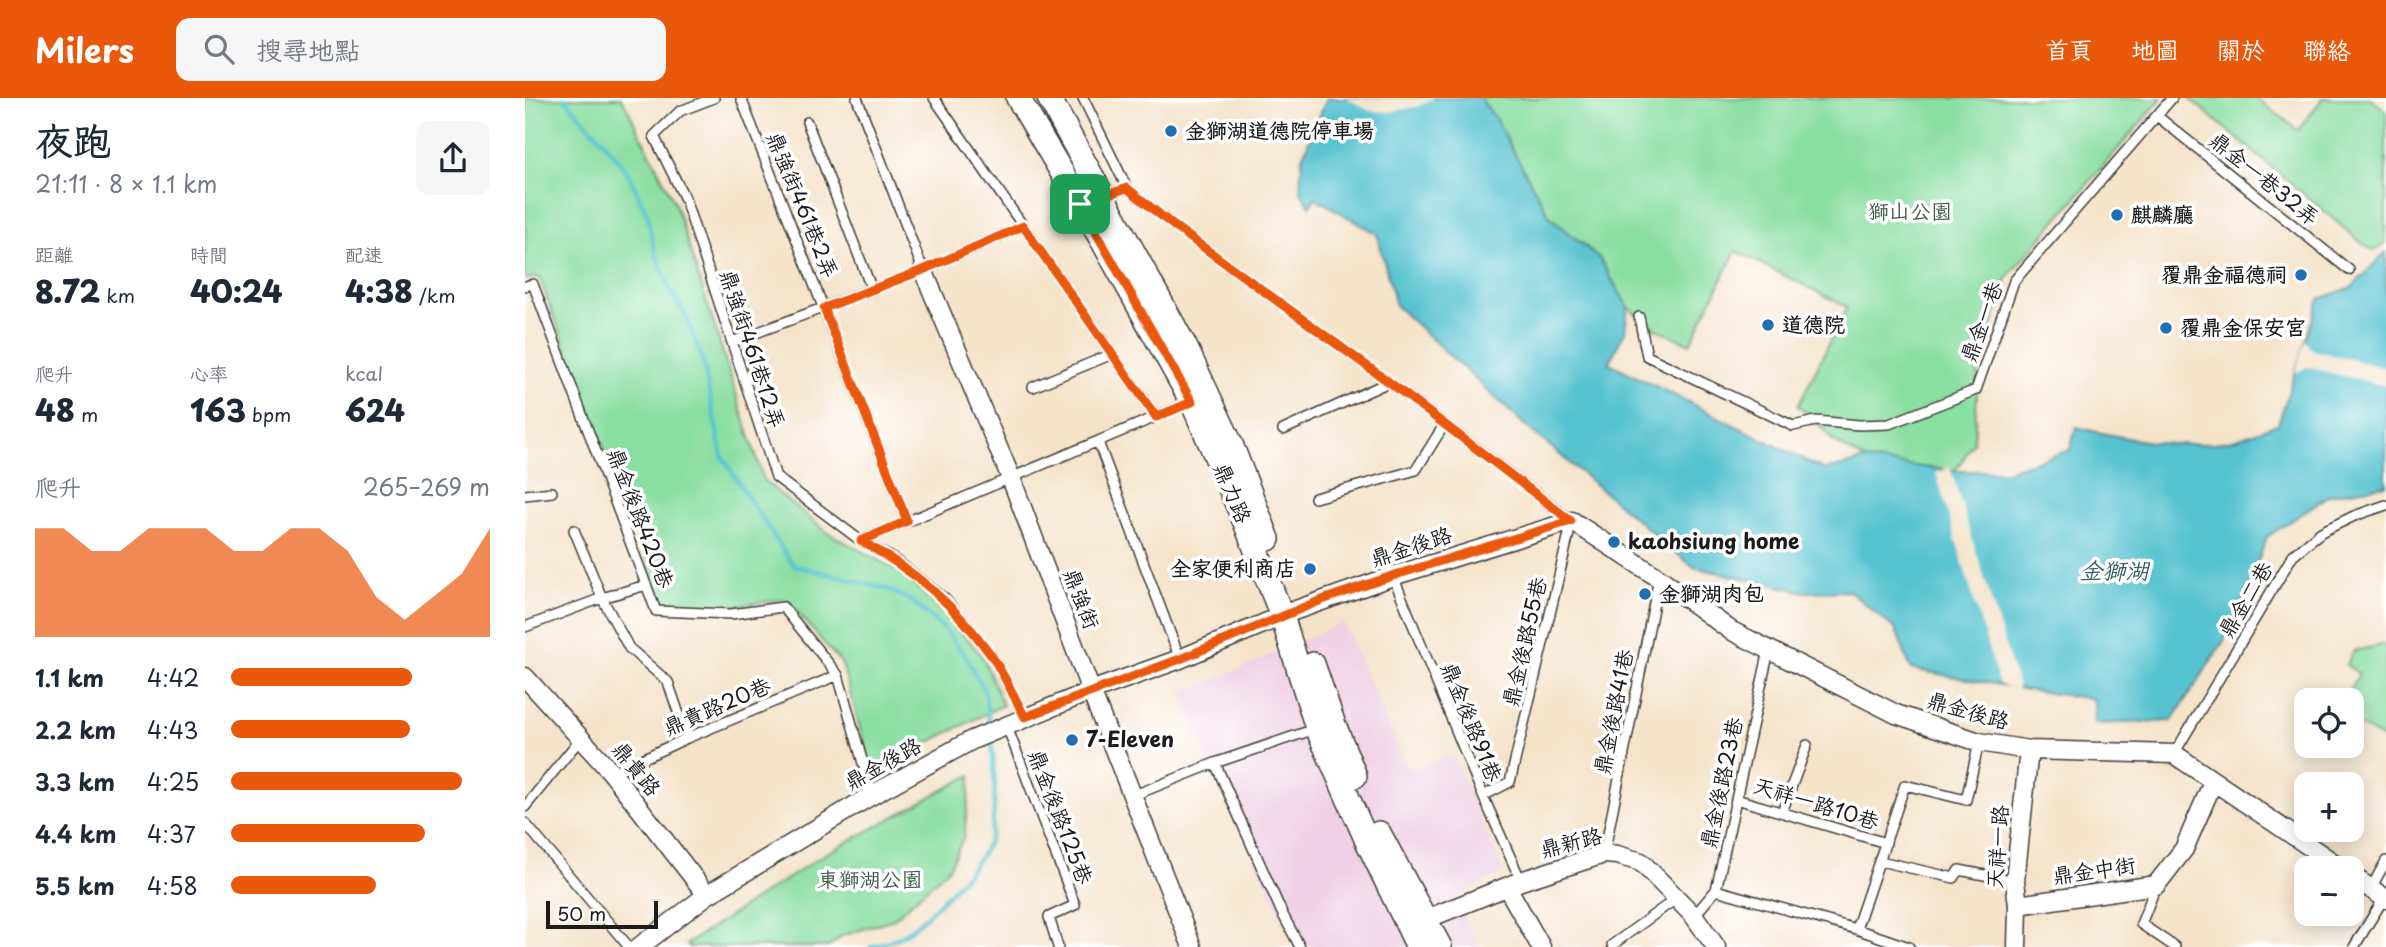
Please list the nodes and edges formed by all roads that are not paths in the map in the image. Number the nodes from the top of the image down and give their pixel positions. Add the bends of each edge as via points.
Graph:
1 (714, 98) edge
2 (741, 98) edge
3 (857, 98) edge
4 (934, 98) edge
5 (1018, 98) edge
6 (1049, 98) edge
7 (1083, 98) edge
8 (2172, 98) edge
9 (2157, 116) junction
10 (807, 122) dead end
11 (1127, 188) junction
12 (1103, 197) junction
13 (1080, 204) junction
14 (1023, 226) junction
15 (923, 270) junction
16 (2349, 270) dead end
17 (525, 286) edge
18 (872, 290) junction
19 (824, 308) junction
20 (1639, 317) dead end
21 (732, 342) junction
22 (1112, 354) junction
23 (1389, 382) junction
24 (1033, 387) dead end
25 (1200, 398) junction
26 (1156, 417) junction
27 (1444, 425) junction
28 (1283, 430) dead end
29 (1098, 442) junction
30 (1011, 478) junction
31 (551, 492) dead end
32 (525, 495) edge
33 (1315, 498) dead end
34 (2386, 505) edge
35 (907, 521) junction
36 (1571, 521) junction
37 (574, 530) dead end
38 (861, 541) junction
39 (1392, 576) junction
40 (1659, 578) junction
41 (646, 585) junction
42 (602, 598) junction
43 (1289, 613) junction
44 (525, 626) edge
45 (1769, 650) junction
46 (1180, 659) junction
47 (838, 675) junction
48 (525, 677) edge
49 (1091, 691) junction
50 (1025, 717) junction
51 (1006, 724) junction
52 (1325, 725) junction
53 (687, 737) junction
54 (581, 738) junction
55 (1979, 742) junction
56 (1807, 745) dead end
57 (2029, 750) junction
58 (2173, 754) junction
59 (1215, 763) junction
60 (612, 773) junction
61 (2213, 782) junction
62 (872, 795) junction
63 (1132, 796) junction
64 (1483, 796) junction
65 (1736, 799) junction
66 (525, 807) edge
67 (1782, 812) junction
68 (525, 823) edge
69 (1886, 843) junction
70 (1604, 854) junction
71 (2323, 856) edge
72 (1880, 860) junction
73 (2386, 861) edge
74 (2015, 881) junction
75 (1514, 884) junction
76 (2364, 884) edge
77 (2156, 885) junction
78 (1716, 890) junction
79 (706, 895) junction
80 (2380, 895) edge
81 (1677, 898) junction
82 (2018, 905) junction
83 (1694, 916) junction
84 (1856, 929) junction
85 (1417, 931) edge
86 (1612, 945) dead end
87 (629, 947) edge
88 (639, 947) edge
89 (1058, 947) edge
90 (1192, 947) edge
91 (1300, 947) edge
92 (1440, 947) edge
93 (1541, 947) edge
94 (1716, 947) edge
95 (1909, 947) edge
96 (2017, 947) edge
97 (2175, 947) edge
98 (2354, 947) edge

1 - 21 lane, 鼎強街461巷12弄 via 680,111 653,136 685,199
2 - 19 lane, 鼎強街461巷2弄
3 - 15 lane
4 - 14 lane
5 - 13 street, 鼎力路
6 - 12 street, 鼎力路
7 - 11 lane
8 - 9 lane, 鼎金一巷
9 - 16 lane, 鼎金一巷32弄
9 - 20 lane, 鼎金一巷 via 2014,281 1976,390 1924,411 1889,424 1816,421 1793,426 1647,356
10 - 18 lane
11 - 12 lane
11 - 23 lane
12 - 13 lane
12 - 25 street, 鼎力路 via 1185,346
13 - 25 street, 鼎力路
14 - 15 lane
14 - 22 lane
15 - 18 lane
15 - 30 street, 鼎強街
17 - 41 lane, 鼎金後路420巷 via 533,284
18 - 19 lane
19 - 21 lane
19 - 35 lane, 鼎強街461巷2弄
21 - 38 lane, 鼎強街461巷12弄 via 776,477
22 - 24 lane
22 - 26 lane
23 - 27 lane
23 - 28 lane
25 - 26 lane
25 - 43 street, 鼎力路 via 1231,444
26 - 29 lane
27 - 33 lane via 1416,470
27 - 36 lane
29 - 30 lane
29 - 46 lane
30 - 35 lane
30 - 49 street, 鼎強街
31 - 32 lane
34 - 58 lane, 鼎金二巷 via 2321,532 2294,555
35 - 38 lane
36 - 39 street, 鼎金後路
36 - 40 street, 鼎金後路
36 - 64 lane, 鼎金後路55巷 via 1510,782
37 - 42 lane
38 - 50 lane, 鼎強街461巷12弄 via 894,559 945,599 992,656
39 - 43 street, 鼎金後路
39 - 64 lane, 鼎金後路91巷
40 - 45 street, 鼎金後路 via 1730,630
40 - 70 lane, 鼎金後路41巷
41 - 42 lane
41 - 47 lane, 鼎金後路420巷 via 656,611 731,614 783,607
42 - 44 lane
42 - 53 lane via 629,648 668,682
43 - 46 street, 鼎金後路
43 - 52 street, 鼎力路
45 - 55 street, 鼎金後路 via 1896,714
45 - 65 lane, 鼎金後路23巷
46 - 49 street, 鼎金後路
47 - 53 lane, 鼎貴路20巷
47 - 62 lane, 鼎金後路420巷
48 - 54 street, 鼎貴路
49 - 50 street, 鼎金後路
49 - 63 street, 鼎強街
50 - 51 street, 鼎金後路
51 - 62 street, 鼎金後路
51 - 89 lane, 鼎金後路125巷 via 1075,905 1049,917
52 - 59 lane
52 - 85 street, 鼎力路 via 1379,832
53 - 60 lane, 鼎貴路20巷
54 - 60 street, 鼎貴路
54 - 66 lane
55 - 57 street, 鼎金後路
55 - 69 lane via 1966,800 1905,786
56 - 67 lane
57 - 58 street, 鼎金後路
57 - 74 street, 天祥一路
58 - 61 street
59 - 63 lane
59 - 91 lane
60 - 79 street, 鼎貴路
61 - 71 street
61 - 77 street, 鼎金中街 via 2184,849
62 - 79 street, 鼎金後路
63 - 90 street, 鼎強街
64 - 75 lane, 鼎金後路91巷
65 - 67 lane, 天祥一路10巷
65 - 78 lane, 鼎金後路23巷
67 - 69 lane, 天祥一路10巷
68 - 87 lane
69 - 72 lane
70 - 75 street, 鼎新路
70 - 81 street, 鼎新路 via 1641,862
72 - 74 lane, 天祥一路10巷 via 1954,878 1959,870
72 - 84 lane
73 - 80 lane
74 - 82 street, 天祥一路
75 - 85 street, 鼎新路
75 - 93 street
76 - 80 street
77 - 82 street, 鼎金中街
77 - 97 lane via 2141,924
78 - 83 lane, 鼎金後路23巷
78 - 84 lane
79 - 88 street, 鼎金後路
80 - 98 lane
81 - 83 street, 鼎新路
81 - 86 lane
82 - 96 street, 天祥一路
83 - 94 street, 鼎新路
84 - 95 lane
85 - 92 street, 鼎力路

